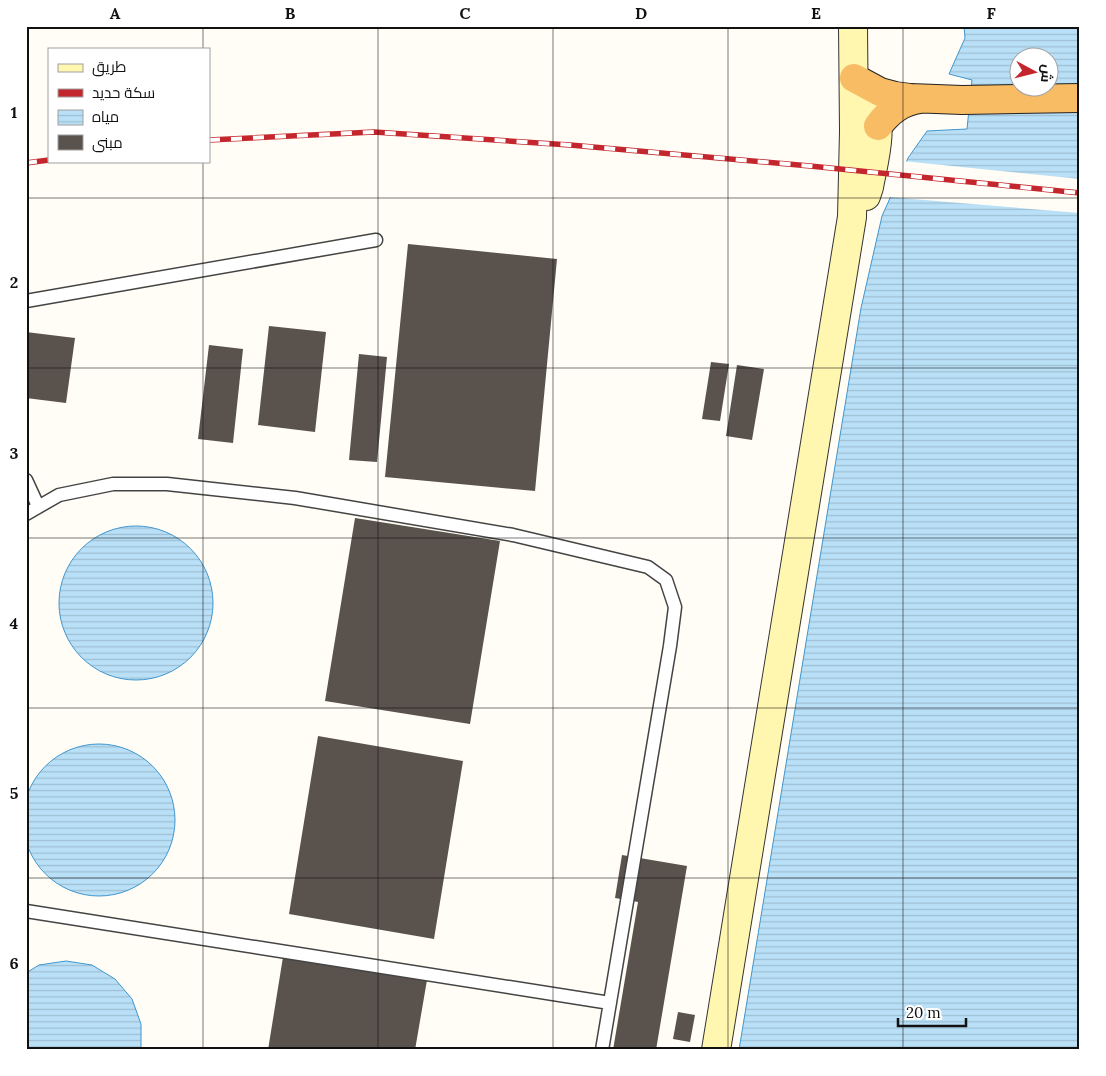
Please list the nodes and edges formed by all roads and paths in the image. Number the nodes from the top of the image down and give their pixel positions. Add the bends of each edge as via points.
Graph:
1 (853, 26) edge
2 (854, 85) junction
3 (924, 98) junction
4 (1080, 98) edge
5 (878, 126) junction
6 (852, 217) junction
7 (376, 240) dead end
8 (26, 301) edge
9 (26, 480) edge
10 (38, 506) junction
11 (26, 514) edge
12 (26, 911) edge
13 (610, 1003) junction
14 (602, 1050) edge
15 (716, 1050) edge

1 - 2 main road
2 - 3 highway via 895,96
2 - 5 main road via 874,109
2 - 6 main road
3 - 4 highway
3 - 5 highway via 897,106
5 - 6 main road via 869,187 860,208
6 - 15 main road
7 - 8 lane
9 - 10 lane
10 - 11 lane
10 - 13 lane via 59,494 113,484 167,484 295,498 513,535 648,567 666,580 675,607 670,646
12 - 13 lane
13 - 14 lane

